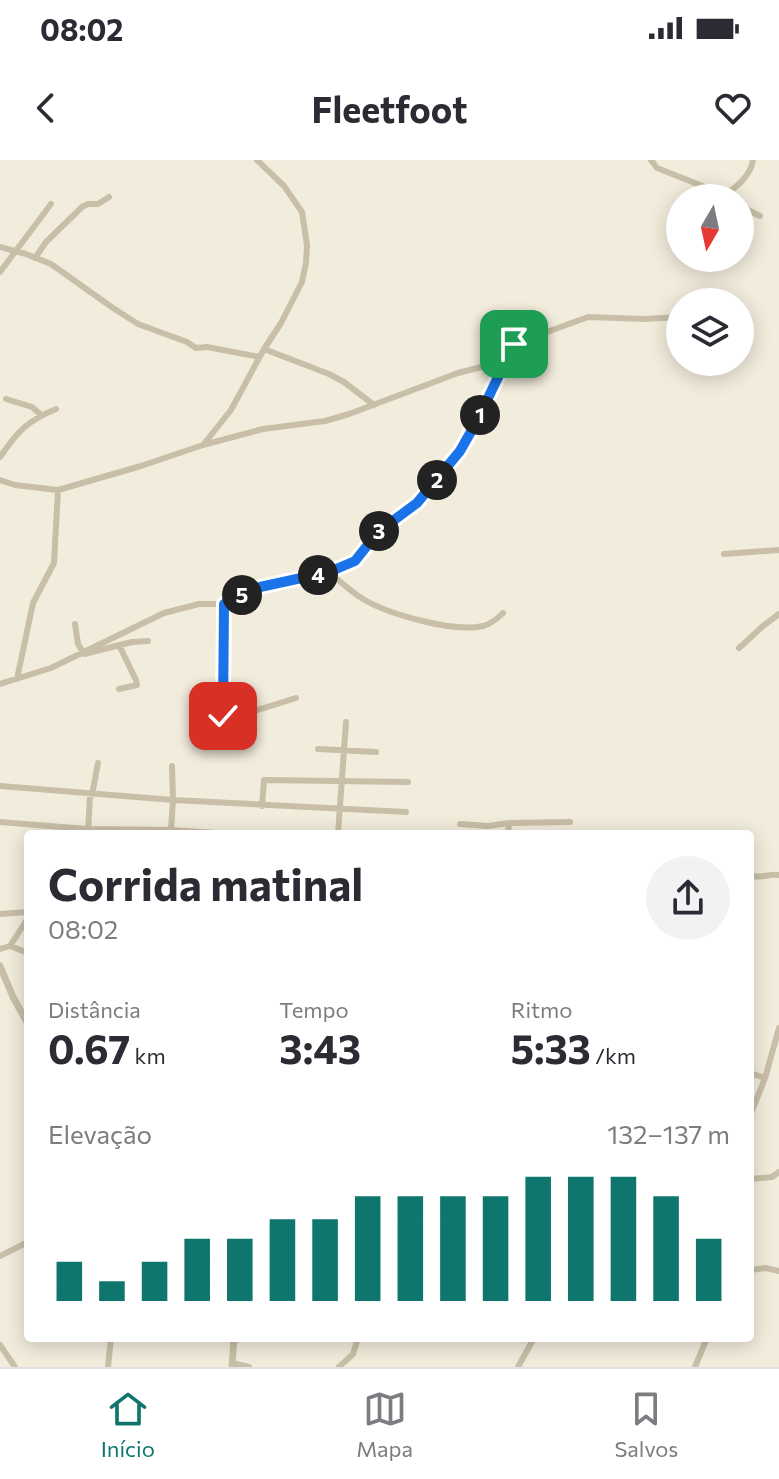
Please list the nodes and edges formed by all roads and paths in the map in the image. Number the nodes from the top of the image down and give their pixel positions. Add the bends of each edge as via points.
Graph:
1 (257, 160) edge
2 (651, 160) edge
3 (753, 160) edge
4 (697, 184) edge
5 (738, 184) edge
6 (109, 197) dead end
7 (51, 204) dead end
8 (754, 213) edge
9 (760, 216) dead end
10 (0, 247) edge
11 (15, 252) junction
12 (35, 258) junction
13 (0, 272) edge
14 (666, 318) edge
15 (264, 349) junction
16 (260, 357) junction
17 (506, 357) junction
18 (6, 399) dead end
19 (374, 405) junction
20 (56, 409) dead end
21 (40, 414) junction
22 (203, 445) junction
23 (0, 457) edge
24 (0, 480) edge
25 (58, 490) junction
26 (779, 550) edge
27 (724, 554) dead end
28 (329, 572) junction
29 (224, 604) junction
30 (503, 613) dead end
31 (779, 614) edge
32 (75, 624) dead end
33 (148, 641) dead end
34 (119, 645) junction
35 (739, 648) dead end
36 (83, 653) junction
37 (17, 679) junction
38 (0, 684) edge
39 (119, 689) dead end
40 (296, 698) dead end
41 (346, 722) dead end
42 (318, 749) dead end
43 (343, 751) junction
44 (376, 752) dead end
45 (98, 763) dead end
46 (172, 766) dead end
47 (341, 781) junction
48 (408, 782) dead end
49 (0, 786) edge
50 (91, 794) junction
51 (173, 800) junction
52 (262, 806) junction
53 (340, 809) junction
54 (406, 812) dead end
55 (0, 822) edge
56 (570, 822) dead end
57 (509, 823) junction
58 (460, 824) dead end
59 (70, 830) edge
60 (87, 830) edge
61 (171, 830) edge
62 (338, 830) edge
63 (508, 830) edge
64 (779, 875) edge
65 (754, 876) edge
66 (0, 914) edge
67 (24, 915) edge
68 (24, 922) edge
69 (10, 946) junction
70 (0, 949) edge
71 (24, 951) edge
72 (0, 966) edge
73 (24, 1017) edge
74 (779, 1028) edge
75 (754, 1074) edge
76 (765, 1078) junction
77 (754, 1106) edge
78 (779, 1172) edge
79 (754, 1179) edge
80 (24, 1244) edge
81 (0, 1256) edge
82 (754, 1270) edge
83 (779, 1271) edge
84 (111, 1342) edge
85 (234, 1342) edge
86 (357, 1342) edge
87 (532, 1342) edge
88 (705, 1342) edge
89 (0, 1345) edge
90 (232, 1365) edge
91 (15, 1367) edge
92 (108, 1367) edge
93 (249, 1367) edge
94 (339, 1367) edge
95 (518, 1367) edge
96 (695, 1367) edge

1 - 15 street via 302,212 307,245 302,282
2 - 4 street via 657,168
3 - 5 street
6 - 12 street via 82,207
7 - 11 street
8 - 9 street
10 - 11 street
11 - 12 street
11 - 13 street
12 - 16 street via 138,324 196,348
14 - 17 street via 588,317 514,344
15 - 16 street
15 - 19 street via 329,374
16 - 22 street via 231,410
17 - 19 street
17 - 28 street via 460,451 417,503 378,532 355,561
18 - 21 street
19 - 22 street via 325,421 263,429
20 - 21 street
21 - 23 street via 15,435
22 - 25 street
24 - 25 street
25 - 37 street via 54,563 33,603
26 - 27 street
28 - 29 street via 260,587
28 - 30 street via 386,611 448,626 484,626
29 - 36 street via 164,613
29 - 40 street via 223,716 229,719
31 - 35 street
32 - 36 street
33 - 34 street
34 - 36 street
34 - 39 street via 137,685
36 - 37 street
37 - 38 street
41 - 43 street
42 - 43 street
43 - 44 street
43 - 47 street
45 - 50 street
46 - 51 street
47 - 48 street
47 - 52 street via 264,780
47 - 53 street
49 - 50 street
50 - 51 street
50 - 60 street
51 - 52 street
51 - 61 street
52 - 53 street
53 - 54 street
53 - 62 street
55 - 59 street
56 - 57 street
57 - 58 street
57 - 63 street
64 - 65 street
66 - 67 street
68 - 69 street
69 - 70 street
69 - 71 street
72 - 73 street
74 - 76 street
75 - 76 street
76 - 77 street
78 - 79 street
80 - 81 street
82 - 83 street
84 - 92 street
85 - 90 street
86 - 94 street
87 - 95 street
88 - 96 street
89 - 91 street
90 - 93 street

